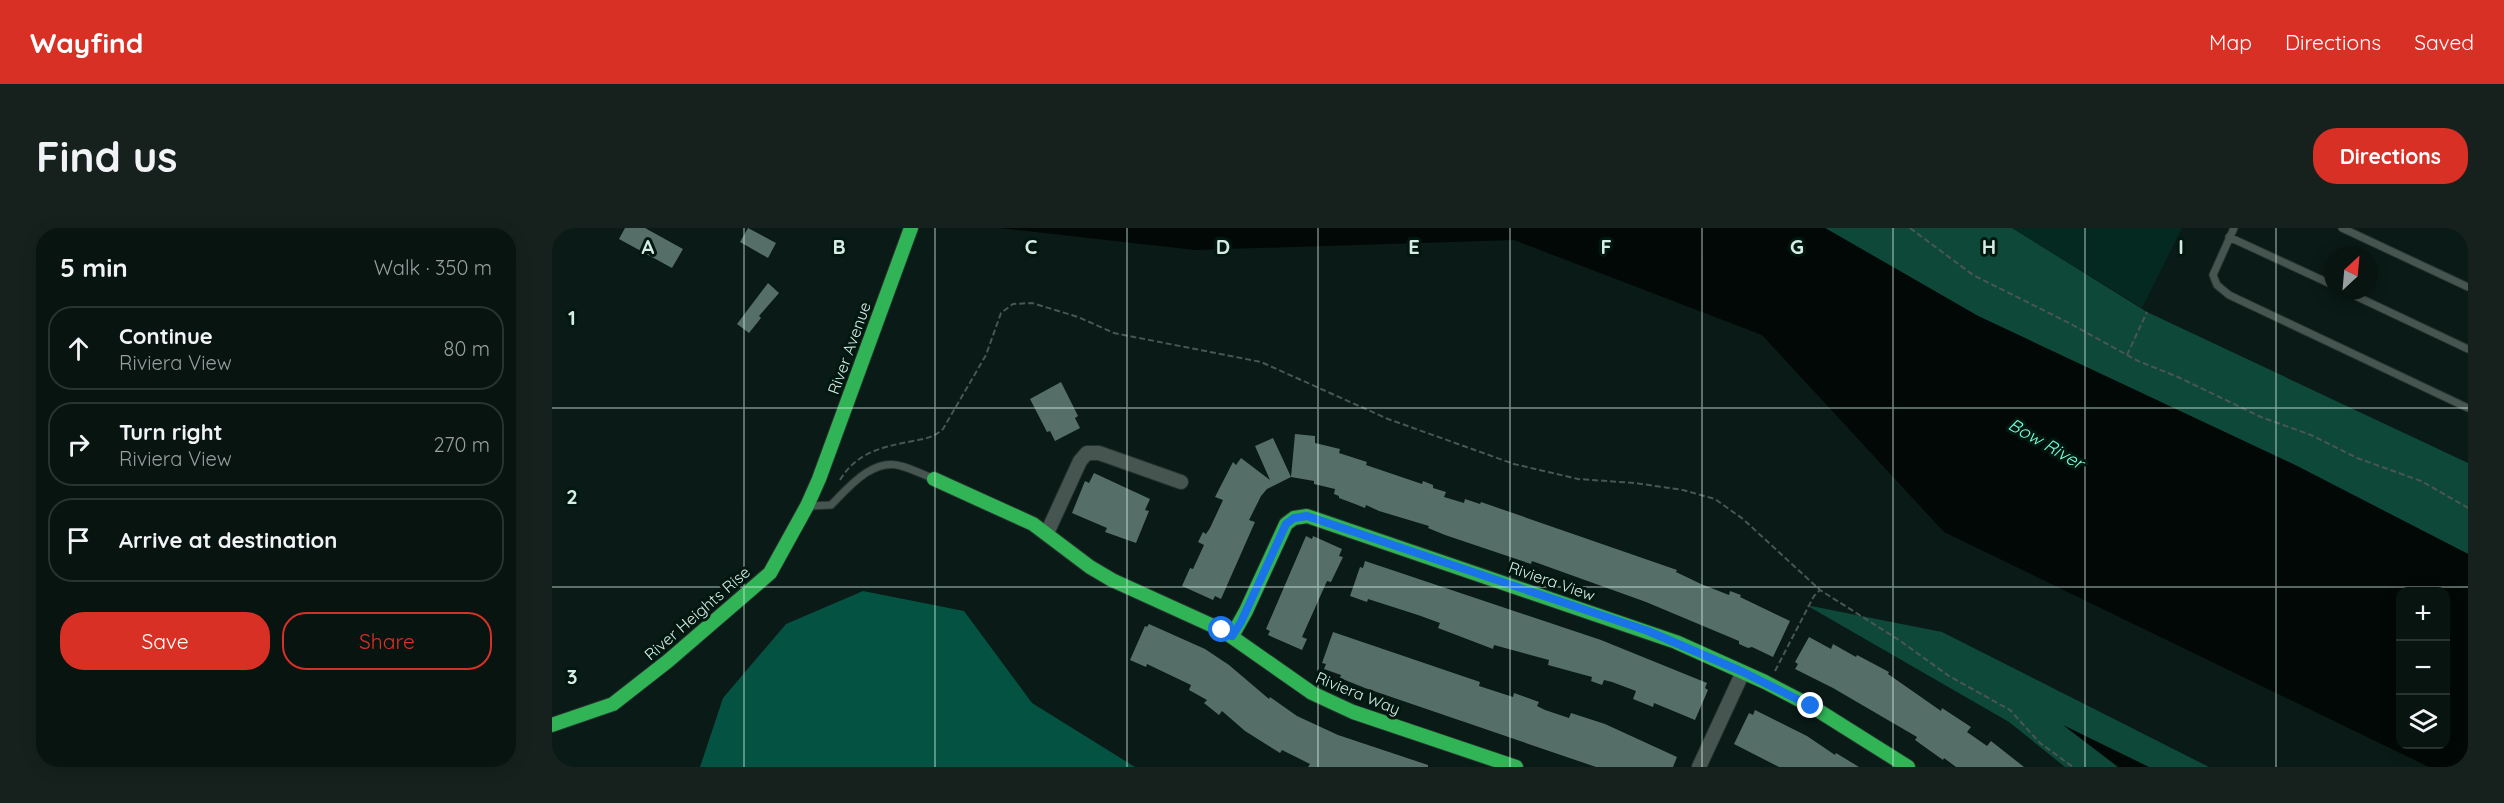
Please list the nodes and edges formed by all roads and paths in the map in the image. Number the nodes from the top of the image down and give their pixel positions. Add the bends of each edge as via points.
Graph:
1 (1910, 228) edge
2 (2234, 228) edge
3 (2342, 228) edge
4 (2463, 228) edge
5 (911, 229) edge
6 (2468, 230) edge
7 (2229, 237) junction
8 (2324, 281) edge
9 (2468, 287) edge
10 (2364, 300) edge
11 (2147, 312) dead end
12 (2468, 349) edge
13 (2127, 355) junction
14 (2468, 408) edge
15 (819, 479) joint
16 (934, 479) joint
17 (1181, 482) dead end
18 (837, 486) dead end
19 (807, 506) junction
20 (2468, 507) edge
21 (1047, 533) junction
22 (1820, 590) junction
23 (1232, 636) junction
24 (1743, 672) junction
25 (1774, 674) dead end
26 (552, 725) edge
27 (1516, 767) edge
28 (1699, 767) edge
29 (1908, 767) edge
30 (2073, 767) edge

1 - 13 path via 1973,275
2 - 7 lane
3 - 9 lane
4 - 6 lane
5 - 15 street, River Avenue
7 - 8 lane
7 - 14 lane via 2213,275 2217,285 2229,295
10 - 12 lane
11 - 13 path
13 - 20 path via 2261,417 2421,481
15 - 19 street, River Heights Rise
16 - 19 lane via 901,466 886,465 860,476 831,505
16 - 21 street, Riviera Way
17 - 21 street via 1099,453 1087,453
18 - 22 path via 854,462 870,451 938,434 986,355 1001,313 1013,304 1032,303 1078,316 1114,333 1261,362 1388,419 1515,464 1578,479 1698,493 1728,507
19 - 26 street, River Heights Rise via 770,573 668,662 613,704
21 - 23 street, Riviera Way via 1100,574
22 - 25 path
22 - 30 path via 2010,710 2040,743
23 - 24 street, Riviera View via 1286,524 1307,516 1631,625
23 - 27 street, Riviera Way via 1298,685 1328,701
24 - 28 street
24 - 29 street, Riviera View via 1811,706

